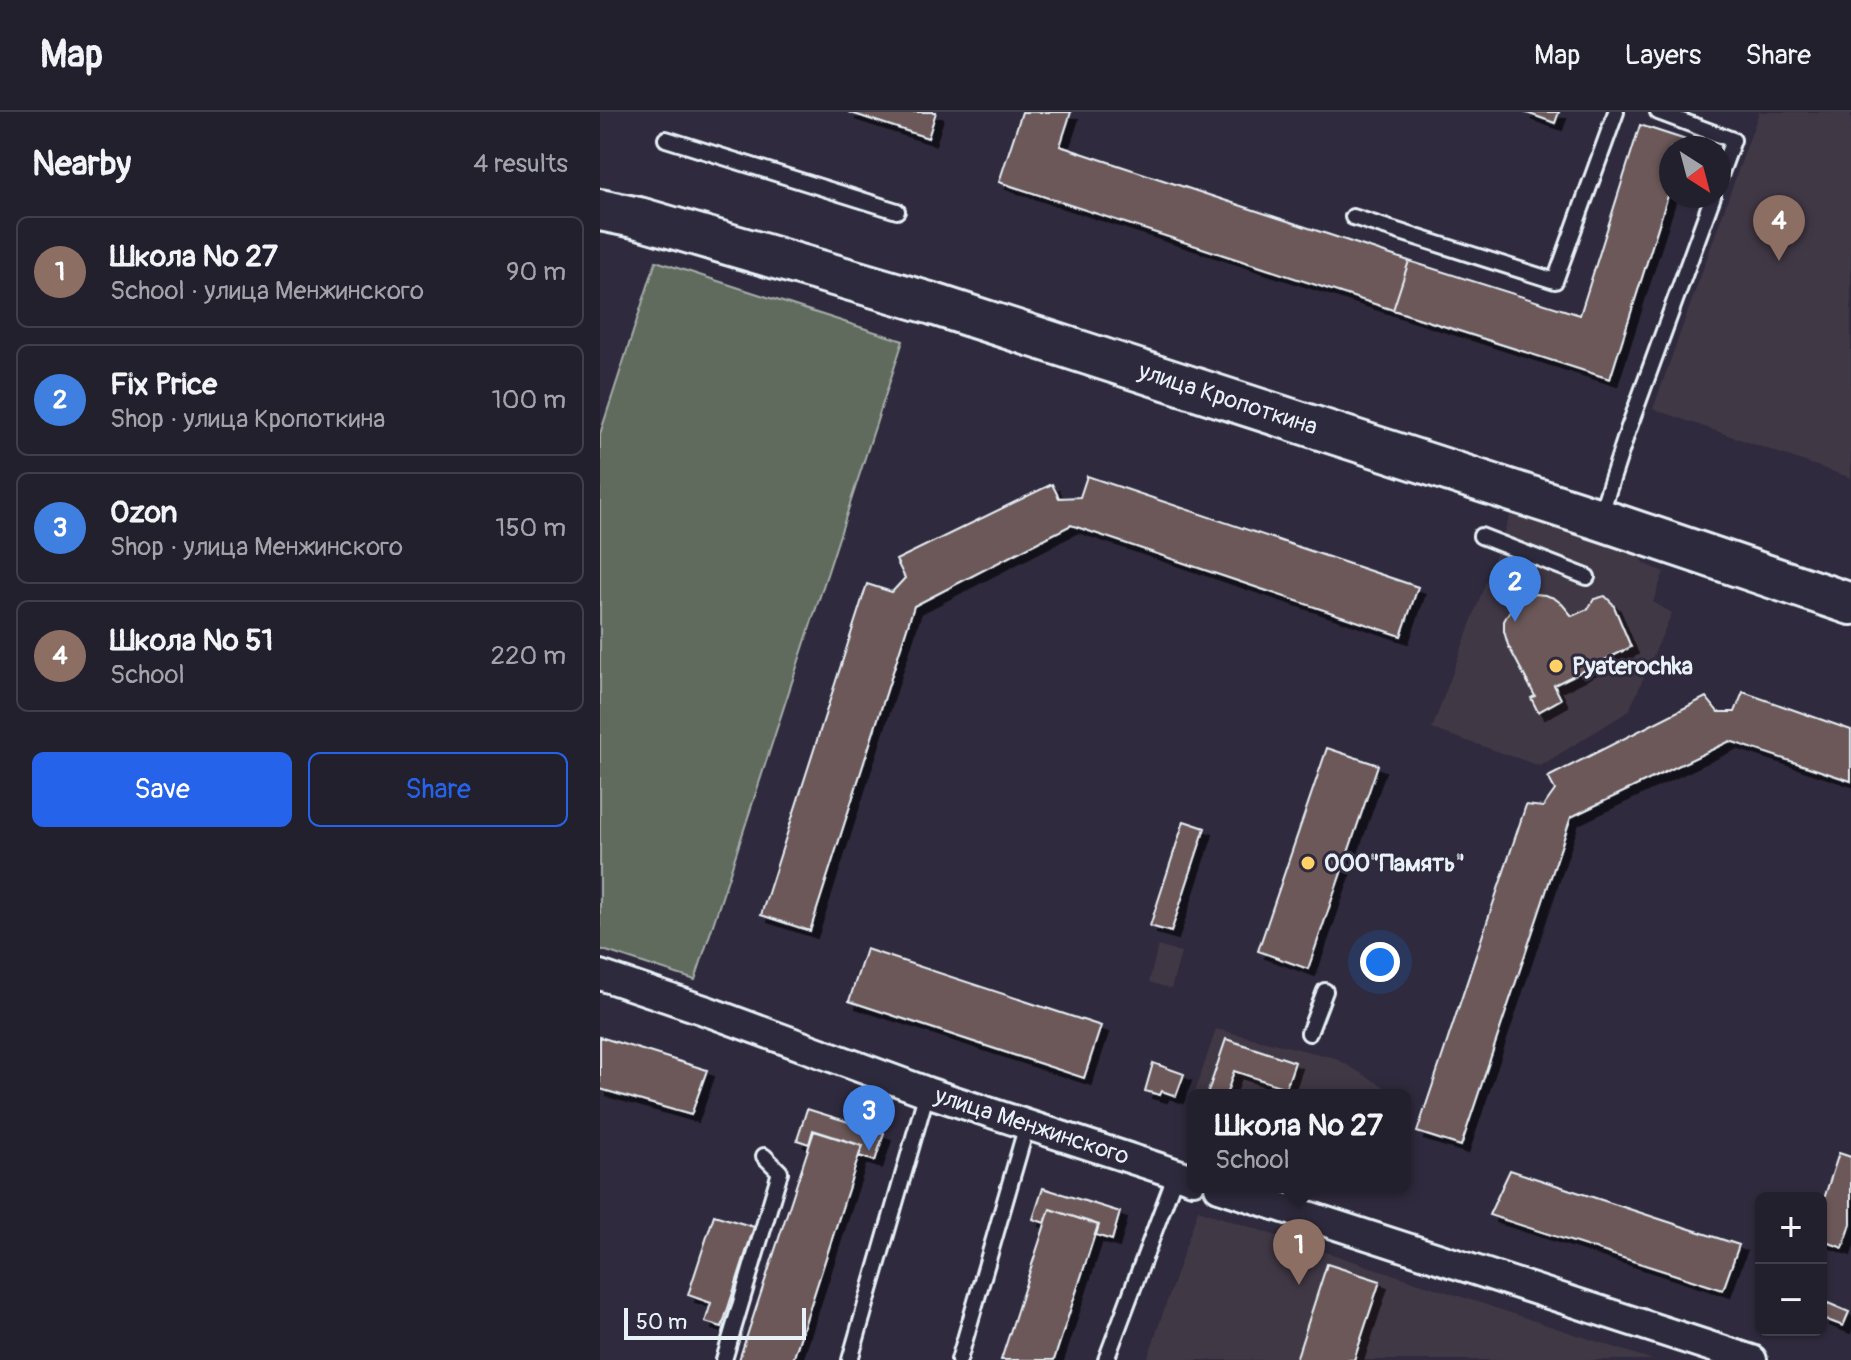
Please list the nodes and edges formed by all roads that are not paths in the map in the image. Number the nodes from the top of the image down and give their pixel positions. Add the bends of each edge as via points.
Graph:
1 (1616, 112) edge
2 (1658, 112) edge
3 (1722, 136) edge
4 (666, 139) dead end
5 (1709, 208) edge
6 (600, 210) edge
7 (897, 211) dead end
8 (1353, 217) dead end
9 (1599, 519) junction
10 (1481, 536) dead end
11 (1587, 577) dead end
12 (1851, 604) edge
13 (600, 975) edge
14 (1325, 991) dead end
15 (1309, 1033) dead end
16 (927, 1092) junction
17 (1027, 1125) junction
18 (764, 1156) dead end
19 (1184, 1176) edge
20 (1237, 1193) edge
21 (724, 1360) edge
22 (850, 1360) edge
23 (959, 1360) edge
24 (1106, 1360) edge
25 (1752, 1360) edge

1 - 8 lane via 1555,281
2 - 3 lane
4 - 7 lane
5 - 9 lane
6 - 9 street, улица Кропоткина via 933,304
9 - 12 street, улица Кропоткина
10 - 11 lane
13 - 16 street, улица Менжинского
14 - 15 lane
16 - 17 street, улица Менжинского
16 - 22 lane
17 - 19 street, улица Менжинского
17 - 23 lane
18 - 21 lane via 780,1172
19 - 24 lane
20 - 25 street

